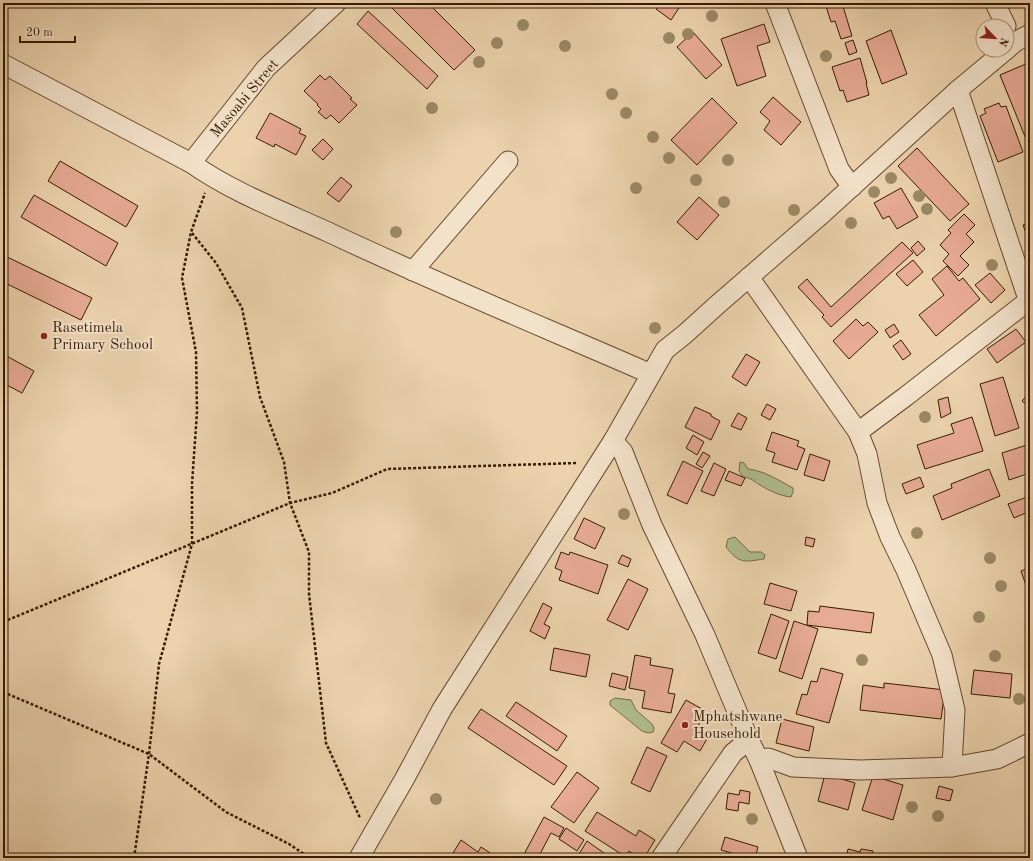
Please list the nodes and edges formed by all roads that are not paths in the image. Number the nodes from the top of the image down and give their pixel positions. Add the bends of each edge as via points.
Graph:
1 (336, 3) edge
2 (775, 3) edge
3 (995, 3) edge
4 (1002, 18) edge
5 (991, 58) edge
6 (3, 64) edge
7 (958, 90) junction
8 (508, 161) dead end
9 (191, 163) junction
10 (852, 186) junction
11 (412, 271) junction
12 (749, 277) junction
13 (1029, 303) edge
14 (651, 374) junction
15 (858, 432) junction
16 (614, 441) junction
17 (749, 740) junction
18 (1030, 743) edge
19 (759, 760) junction
20 (952, 766) junction
21 (360, 858) edge
22 (661, 858) edge
23 (798, 858) edge

1 - 9 street, Masoabi Street via 266,68
2 - 10 street via 839,169
3 - 4 street
5 - 7 street
6 - 9 street
7 - 10 street
7 - 13 street
8 - 11 street
9 - 11 street via 211,177
10 - 12 street
11 - 14 street
12 - 14 street via 665,350
12 - 15 street
13 - 15 street
14 - 16 street
15 - 20 street via 867,454 876,504 944,662 955,710
16 - 17 street via 623,452 652,525 705,635
16 - 21 street via 442,709
17 - 19 street
17 - 22 street via 734,753
18 - 20 street via 997,759
19 - 20 street via 768,758 793,767 860,770
19 - 23 street

